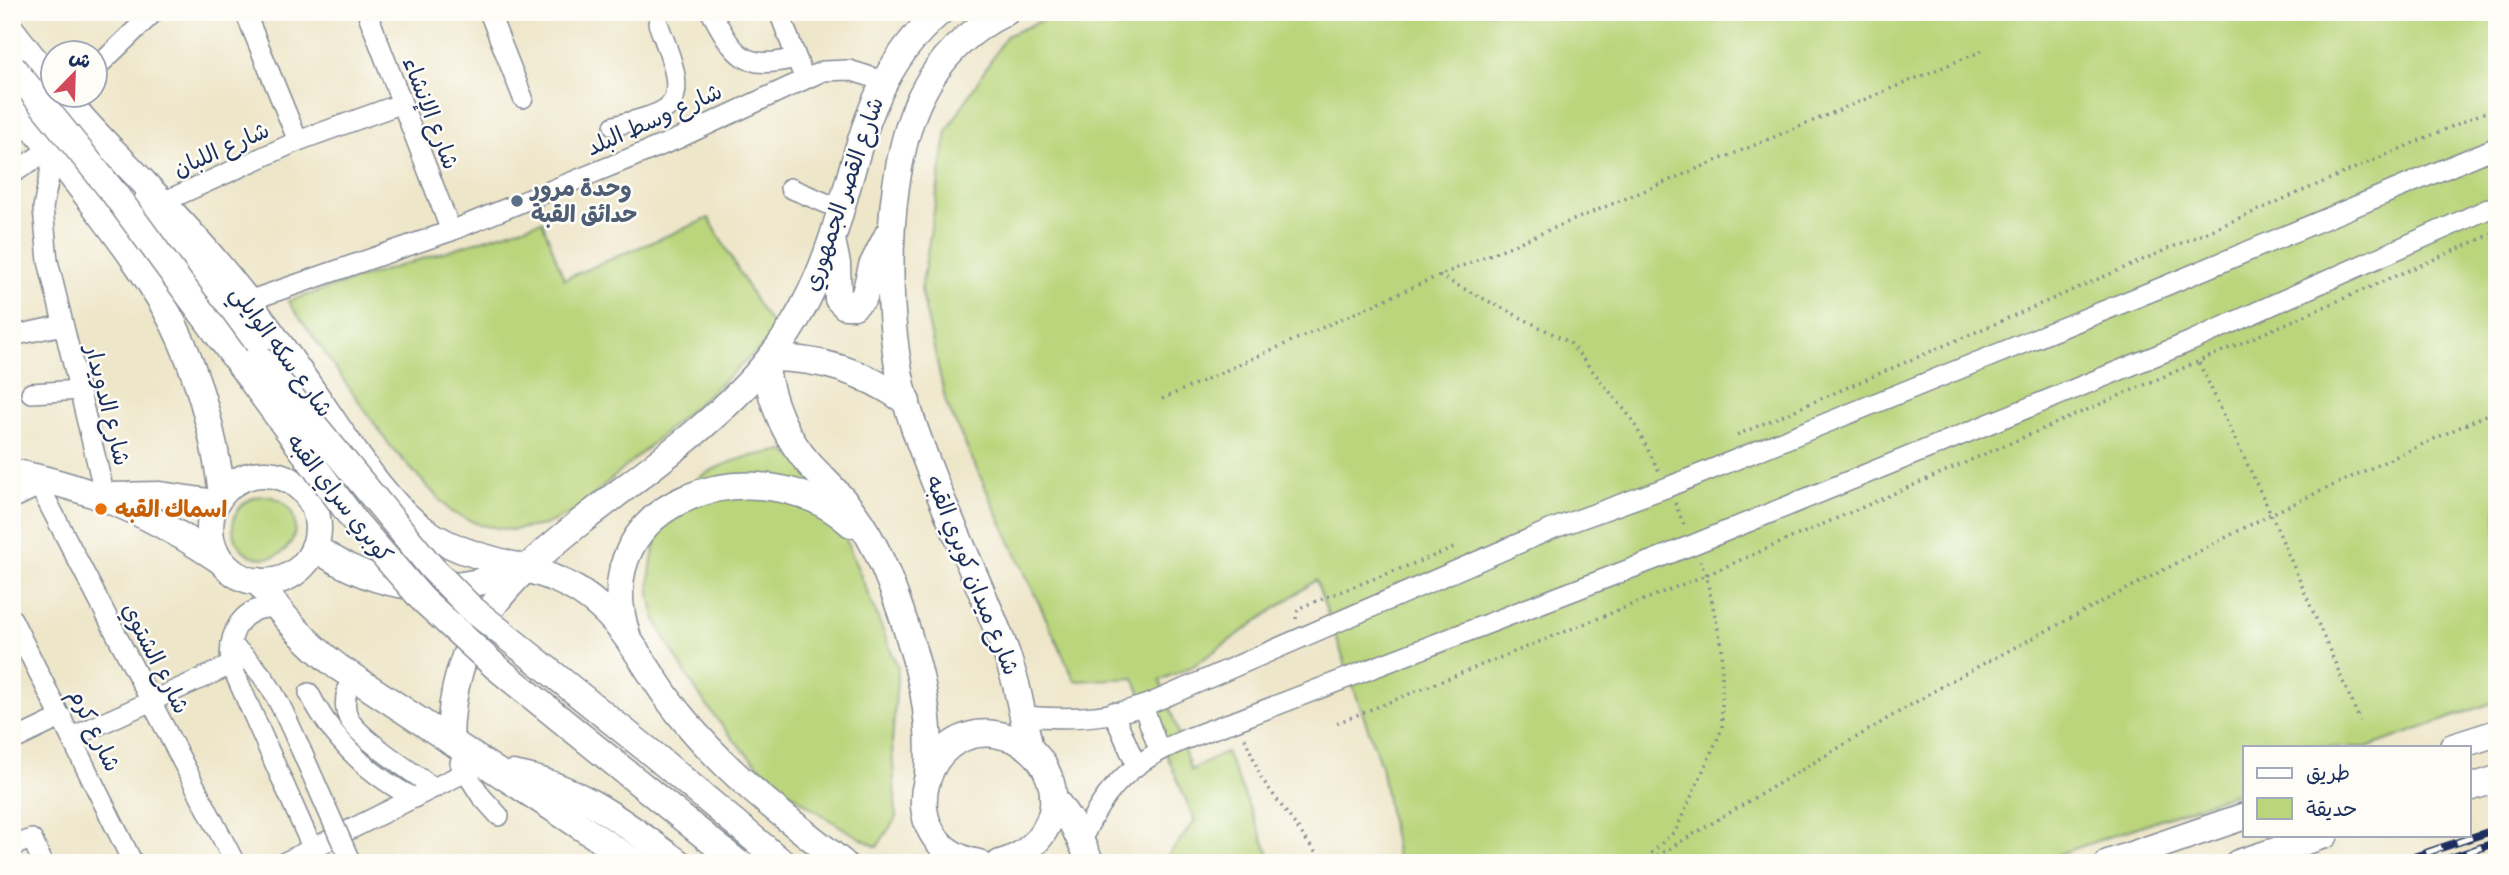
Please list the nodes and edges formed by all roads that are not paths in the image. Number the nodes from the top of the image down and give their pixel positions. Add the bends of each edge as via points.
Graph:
1 (154, 12) edge
2 (245, 12) edge
3 (367, 12) edge
4 (489, 12) edge
5 (711, 12) edge
6 (779, 12) edge
7 (940, 12) edge
8 (1006, 12) edge
9 (658, 23) dead end
10 (12, 32) edge
11 (108, 56) edge
12 (796, 58) junction
13 (38, 64) edge
14 (12, 67) edge
15 (804, 78) junction
16 (884, 80) junction
17 (523, 98) dead end
18 (12, 102) edge
19 (400, 104) junction
20 (76, 108) edge
21 (664, 110) junction
22 (614, 126) dead end
23 (677, 139) junction
24 (299, 141) junction
25 (2497, 148) edge
26 (52, 150) junction
27 (12, 174) edge
28 (140, 178) junction
29 (790, 188) dead end
30 (163, 202) junction
31 (2497, 205) edge
32 (841, 209) junction
33 (891, 230) junction
34 (451, 231) junction
35 (832, 238) junction
36 (248, 301) junction
37 (63, 325) junction
38 (12, 336) edge
39 (767, 361) junction
40 (79, 390) junction
41 (31, 393) dead end
42 (906, 402) junction
43 (29, 478) edge
44 (105, 496) junction
45 (219, 498) junction
46 (12, 499) edge
47 (873, 543) junction
48 (314, 547) junction
49 (221, 561) junction
50 (526, 567) junction
51 (258, 581) junction
52 (277, 608) junction
53 (12, 619) edge
54 (627, 637) junction
55 (231, 645) junction
56 (20, 652) edge
57 (231, 665) junction
58 (353, 677) junction
59 (309, 693) dead end
60 (151, 701) junction
61 (1143, 706) junction
62 (1113, 712) junction
63 (1024, 716) junction
64 (62, 717) junction
65 (2497, 733) edge
66 (72, 737) junction
67 (12, 741) edge
68 (450, 741) junction
69 (2456, 746) edge
70 (1030, 749) junction
71 (1159, 750) junction
72 (1136, 765) junction
73 (480, 773) junction
74 (928, 774) junction
75 (2497, 779) edge
76 (2470, 788) edge
77 (434, 789) junction
78 (1053, 797) junction
79 (414, 798) junction
80 (499, 816) dead end
81 (2243, 817) edge
82 (2319, 836) edge
83 (2275, 843) edge
84 (12, 846) edge
85 (1086, 852) edge
86 (316, 856) edge
87 (43, 863) edge
88 (133, 863) edge
89 (234, 863) edge
90 (284, 863) edge
91 (351, 863) edge
92 (636, 863) edge
93 (679, 863) edge
94 (738, 863) edge
95 (783, 863) edge
96 (843, 863) edge
97 (979, 863) edge
98 (1000, 863) edge
99 (2108, 863) edge
100 (2238, 863) edge

1 - 11 street
2 - 24 street, شارع اللبان
3 - 19 street, شارع الإنشاء
4 - 17 street
5 - 12 street via 726,40 754,63
6 - 12 street
7 - 16 main road, شارع القصر الجمهوري via 918,31
8 - 33 main road, شارع القصر الجمهوري via 984,23 947,55 920,97 901,162
9 - 21 street via 677,82 674,98
10 - 13 main road, شارع سكه الوايلي
12 - 15 street
14 - 94 main road, كوبري سراي القبه, bridge via 114,193 325,483 388,561 496,667
15 - 16 street, شارع وسط البلد via 823,71 849,70
15 - 23 street, شارع وسط البلد
16 - 32 main road, شارع القصر الجمهوري via 856,152
18 - 26 main road
19 - 24 street, شارع اللبان
19 - 34 street, شارع الإنشاء
20 - 28 main road, شارع سكه الوايلي
21 - 22 street
21 - 23 street
23 - 34 street, شارع وسط البلد
24 - 30 street, شارع اللبان
25 - 61 street via 2127,302 1668,487 1552,529
26 - 27 street
26 - 37 street, شارع الدويدار via 43,208 48,261
26 - 45 main road via 140,265 174,326 200,391 215,447
28 - 30 main road, شارع سكه الوايلي
28 - 95 main road, كوبري سراي القبه, bridge via 168,236 258,358 423,558 471,608
29 - 32 street
30 - 36 main road, شارع سكه الوايلي
31 - 71 street via 2163,352 1705,540
32 - 35 main road, شارع القصر الجمهوري
33 - 35 main road via 872,266 864,297 854,306 845,306 838,299
33 - 42 main road, شارع القصر الجمهوري via 891,299
34 - 36 street, شارع وسط البلد
35 - 39 main road, شارع القصر الجمهوري via 799,314
36 - 50 main road, شارع سكه الوايلي via 370,475 400,510 458,549
37 - 38 street, شارع الدويدار
37 - 40 street, شارع الدويدار
39 - 42 main road via 794,358 842,367
39 - 47 main road via 775,408 784,428 810,465 852,510
39 - 50 main road, شارع القصر الجمهوري via 715,415
40 - 41 street
40 - 44 street, شارع الدويدار
42 - 63 main road, شارع ميدان كوبري القبه via 1006,652
43 - 44 main road
43 - 46 street
43 - 60 street, شارع الشتوي
44 - 45 main road
44 - 49 main road via 165,525
45 - 48 main road via 240,479 263,474 296,484 315,513
45 - 49 main road via 210,533
47 - 54 main road via 830,508 792,491 730,486 690,495 654,518 629,553 620,595
47 - 74 main road via 894,590 923,682
48 - 50 main road, شارع القصر الجمهوري via 367,576 417,587 468,585
48 - 51 main road via 292,574
49 - 51 main road via 244,578
50 - 54 main road, شارع سكه الوايلي via 583,593
50 - 68 main road, شارع القصر الجمهوري via 488,610 469,645 452,702
51 - 52 main road
52 - 55 street via 259,608 244,617
52 - 58 main road via 320,653
53 - 56 street, شارع كرم
54 - 96 main road via 679,715 721,761
55 - 57 street
55 - 91 street, bridge via 268,681
56 - 64 street, شارع كرم
57 - 60 street
57 - 86 street
58 - 68 main road
58 - 77 street via 345,702 354,726
59 - 79 street via 327,726 352,755
60 - 66 street
60 - 89 street, شارع الشتوي
61 - 62 street
61 - 71 street
62 - 63 street via 1069,718
62 - 72 street
63 - 70 main road, شارع ميدان كوبري القبه
64 - 66 street, شارع كرم
64 - 67 street
65 - 69 main road
66 - 88 street, شارع كرم
68 - 73 main road
70 - 74 main road via 993,734 966,737 943,752
70 - 78 main road via 1047,771
71 - 72 street
72 - 85 street via 1089,823
73 - 77 street
73 - 80 street
73 - 92 main road
73 - 93 main road via 568,790
74 - 97 main road via 923,800 929,827 957,856
75 - 76 main road
77 - 79 street
78 - 85 main road
78 - 98 main road via 1042,836 1023,854
79 - 86 street
81 - 99 main road
82 - 83 main road
83 - 100 main road
84 - 87 street via 30,838
86 - 90 street

